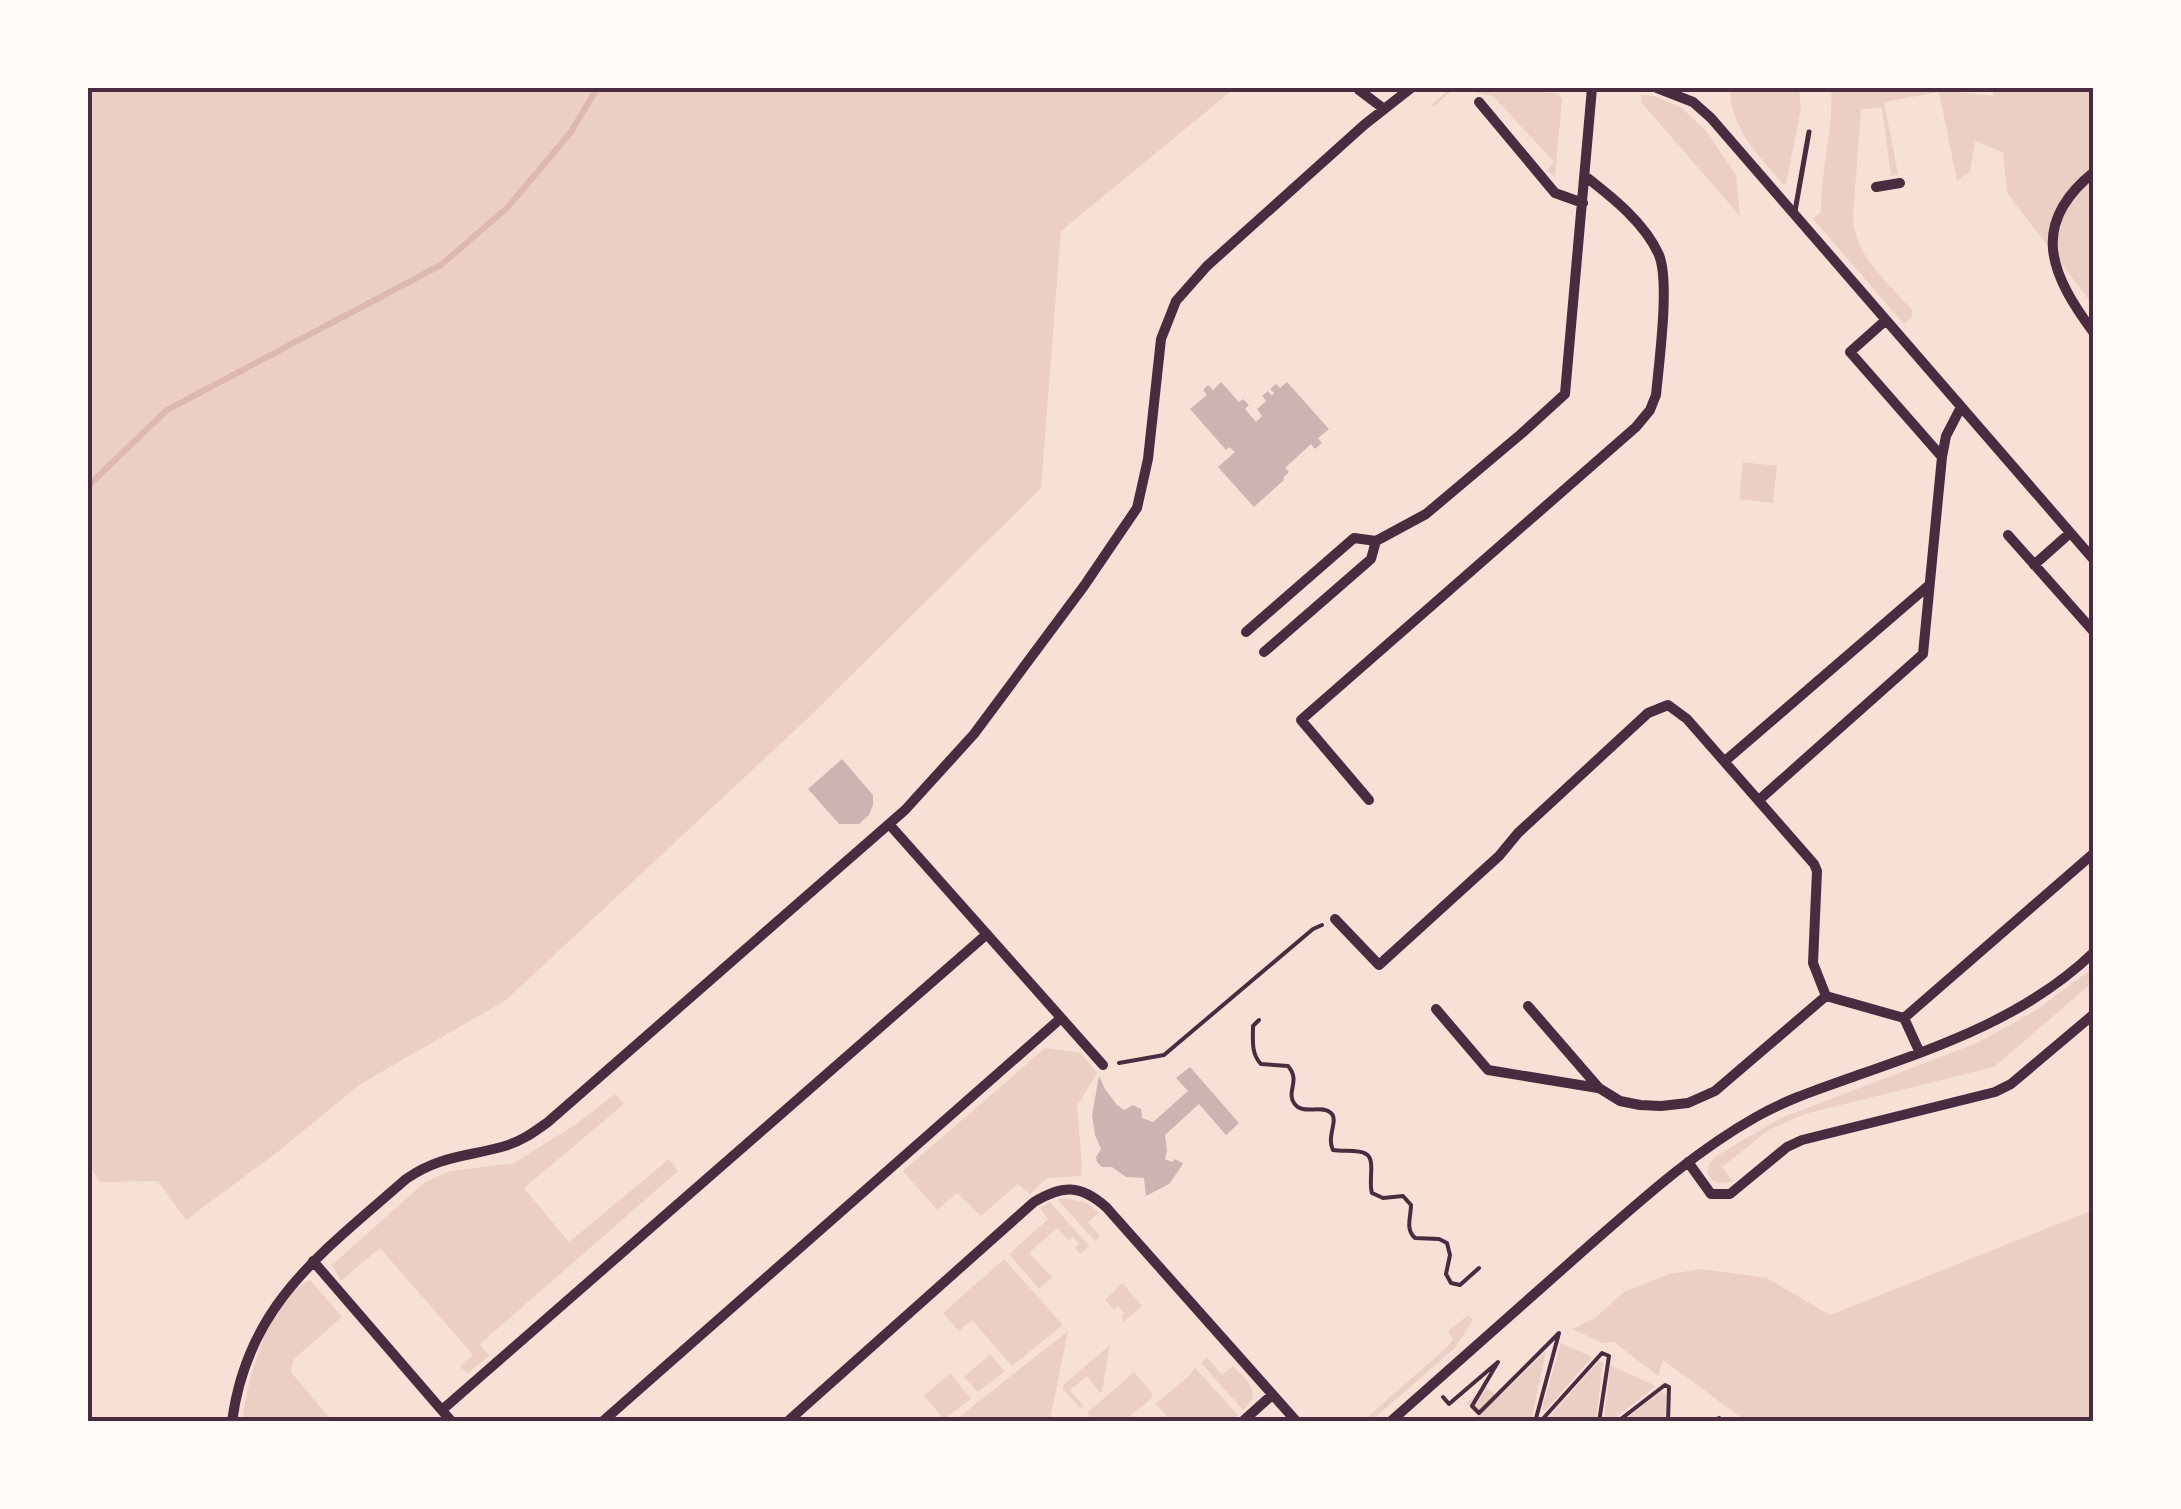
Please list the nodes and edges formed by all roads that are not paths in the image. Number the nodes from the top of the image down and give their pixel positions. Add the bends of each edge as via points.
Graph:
1 (1358, 88) edge
2 (1411, 88) edge
3 (1592, 88) edge
4 (1657, 88) edge
5 (1478, 102) dead end
6 (1384, 109) junction
7 (1809, 132) dead end
8 (2094, 172) edge
9 (1585, 176) junction
10 (1900, 183) dead end
11 (1876, 187) dead end
12 (1583, 202) junction
13 (1794, 214) junction
14 (1886, 320) junction
15 (2094, 333) edge
16 (1962, 408) junction
17 (1942, 457) junction
18 (2070, 533) junction
19 (2008, 535) dead end
20 (1376, 541) junction
21 (2094, 560) edge
22 (2034, 565) junction
23 (1928, 586) junction
24 (1246, 632) dead end
25 (2094, 632) edge
26 (1264, 652) dead end
27 (1725, 761) junction
28 (1369, 800) dead end
29 (1759, 800) junction
30 (889, 824) junction
31 (2094, 853) edge
32 (1335, 919) road end
33 (987, 934) junction
34 (2094, 952) edge
35 (1826, 996) junction
36 (1528, 1006) dead end
37 (1436, 1008) dead end
38 (2094, 1014) edge
39 (1904, 1018) junction
40 (1060, 1019) junction
41 (1920, 1053) junction
42 (1103, 1065) road end
43 (1599, 1088) junction
44 (1688, 1162) junction
45 (313, 1261) junction
46 (1272, 1396) junction
47 (442, 1410) junction
48 (232, 1422) edge
49 (452, 1422) edge
50 (602, 1422) edge
51 (788, 1422) edge
52 (1242, 1422) edge
53 (1296, 1422) edge
54 (1390, 1422) edge

1 - 6 street
2 - 6 street
3 - 9 street
4 - 13 street via 1693,102 1711,118
5 - 12 street via 1556,193
6 - 30 street via 1176,301 1160,339 1137,508 974,734
7 - 13 lane
8 - 15 street via 2058,213 2052,248 2062,285
9 - 12 street
9 - 28 street via 1618,202 1660,256 1656,395 1636,427 1301,720
10 - 11 street
12 - 20 street via 1566,394 1426,514
13 - 14 street
14 - 16 street
14 - 17 street via 1850,352
16 - 17 street
16 - 18 street
17 - 23 street
18 - 21 street
18 - 22 street
19 - 22 street
20 - 24 street via 1354,538
20 - 26 street via 1372,560
22 - 25 street
23 - 27 street
23 - 29 street via 1922,654
27 - 29 street
27 - 32 street via 1668,704 1648,713 1379,966
29 - 35 street via 1817,870 1813,962
30 - 33 street
30 - 45 street via 548,1122 507,1146 421,1168
31 - 39 street
33 - 40 street
33 - 47 street
34 - 41 street via 1988,1026
35 - 39 street
35 - 43 street via 1699,1100 1640,1106
36 - 43 street
37 - 43 street via 1488,1070
38 - 44 street via 1995,1092 1786,1146 1730,1194 1710,1194
39 - 41 street
40 - 42 street
40 - 50 street
41 - 44 street via 1778,1106
44 - 54 street
45 - 47 street
45 - 48 street via 261,1327
46 - 51 street via 1106,1207 1071,1188 1034,1202
46 - 52 street
46 - 53 street
47 - 49 street

